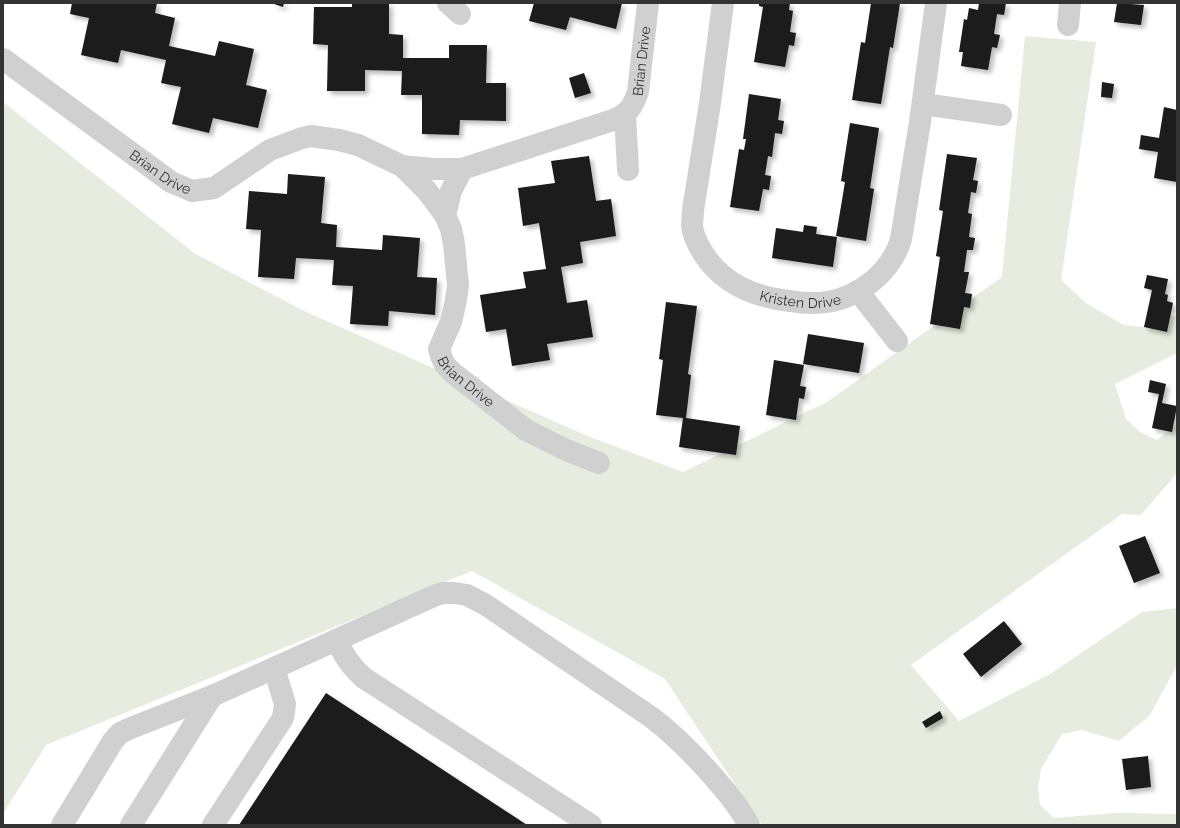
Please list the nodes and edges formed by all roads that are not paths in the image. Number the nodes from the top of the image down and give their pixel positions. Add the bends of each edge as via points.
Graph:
1 (648, 3) edge
2 (723, 3) edge
3 (936, 3) edge
4 (1070, 3) edge
5 (1068, 25) dead end
6 (3, 59) edge
7 (923, 104) junction
8 (625, 115) junction
9 (1001, 115) dead end
10 (402, 166) junction
11 (462, 169) junction
12 (628, 170) dead end
13 (445, 215) junction
14 (858, 291) junction
15 (897, 341) dead end
16 (600, 463) dead end
17 (336, 640) junction
18 (274, 668) junction
19 (212, 696) junction
20 (62, 825) edge
21 (131, 825) edge
22 (213, 825) edge
23 (591, 825) edge
24 (749, 825) edge

1 - 8 street, Brian Drive via 638,92 633,106
2 - 14 street, Kristen Drive via 693,210 692,226 697,242 716,269 736,286 753,294 771,299 814,304 828,302
3 - 7 street, Kristen Drive
4 - 5 street
6 - 10 street, Brian Drive via 171,182 192,191 214,188 270,150 311,136 358,145
7 - 9 street
7 - 14 street, Kristen Drive via 898,250 881,274
8 - 11 street, Brian Drive
8 - 12 street, Brian Drive
10 - 11 street, Brian Drive
10 - 13 street, Brian Drive via 427,191
11 - 13 street
13 - 16 street, Brian Drive via 454,244 458,285 454,312 440,349 445,365 526,430
14 - 15 street
17 - 18 street
17 - 23 street via 346,660 364,678
17 - 24 street via 436,595 467,595 663,726 718,782
18 - 19 street
18 - 22 street via 285,704 283,718
19 - 20 street via 120,733
19 - 21 street

